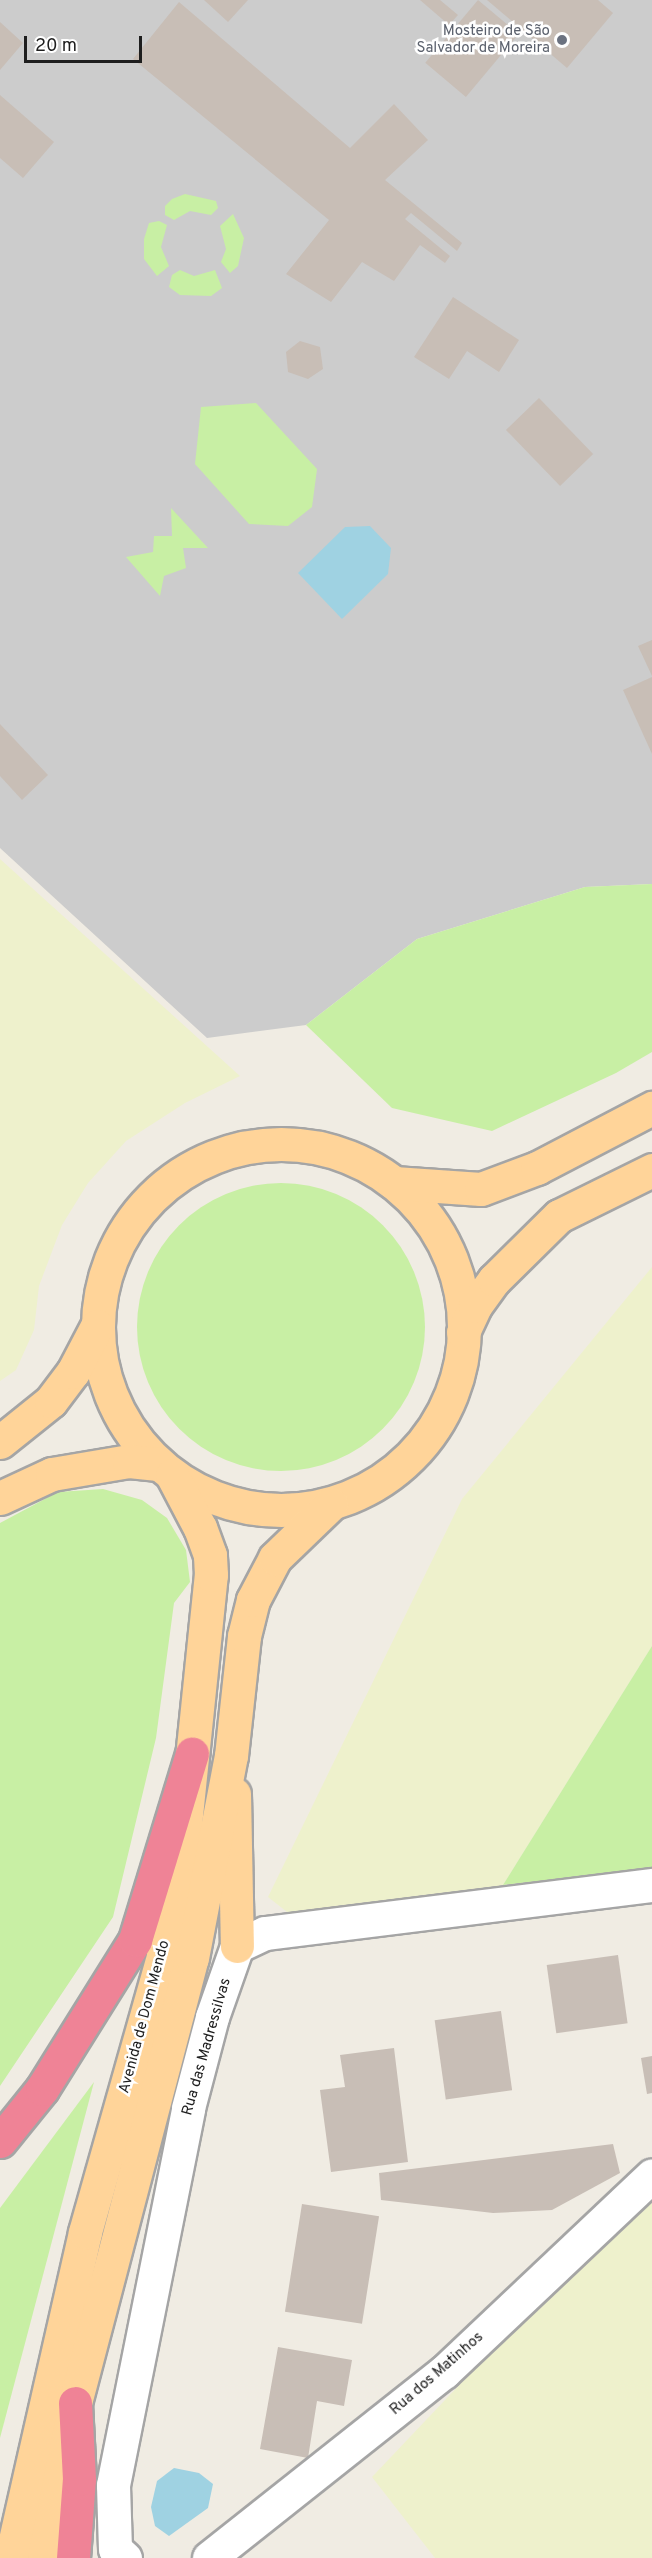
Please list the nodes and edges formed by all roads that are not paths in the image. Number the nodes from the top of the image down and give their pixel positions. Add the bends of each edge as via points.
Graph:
1 (652, 1108) edge
2 (652, 1170) edge
3 (394, 1183) junction
4 (97, 1326) junction
5 (464, 1332) junction
6 (0, 1442) edge
7 (165, 1469) junction
8 (0, 1498) edge
9 (331, 1504) junction
10 (192, 1754) junction
11 (231, 1756) junction
12 (652, 1885) edge
13 (237, 1946) junction
14 (0, 2141) edge
15 (652, 2175) edge
16 (75, 2403) junction
17 (11, 2558) edge
18 (44, 2558) edge
19 (73, 2558) edge
20 (125, 2558) edge
21 (209, 2558) edge

1 - 3 main road via 537,1168 481,1189
2 - 5 main road via 560,1216 516,1254 494,1280 475,1306
3 - 4 main road via 367,1165 307,1146 250,1147 197,1164 151,1198 118,1242 99,1296
3 - 5 main road via 437,1231 452,1261 460,1288
4 - 6 main road via 73,1372 51,1401
4 - 7 main road via 105,1381 117,1409 131,1434
5 - 9 main road via 454,1387 424,1442 377,1484
7 - 8 main road via 129,1461 52,1474
7 - 9 main road via 223,1502 257,1509
7 - 10 main road, Avenida de Dom Mendo via 200,1528 210,1555
9 - 11 main road, Avenida de Dom Mendo via 286,1545 258,1585 244,1636
10 - 14 highway via 135,1940 42,2089
10 - 17 main road, Avenida de Dom Mendo via 182,1854 163,1956 85,2232
11 - 13 main road via 236,1813
11 - 16 main road, Avenida de Dom Mendo via 192,1958
12 - 13 street via 265,1933
13 - 20 street, Rua das Madressilvas via 212,2017 188,2108 113,2485 115,2549
15 - 21 street, Rua dos Matinhos via 444,2372
16 - 18 main road, Avenida de Dom Mendo
16 - 19 highway via 79,2479

